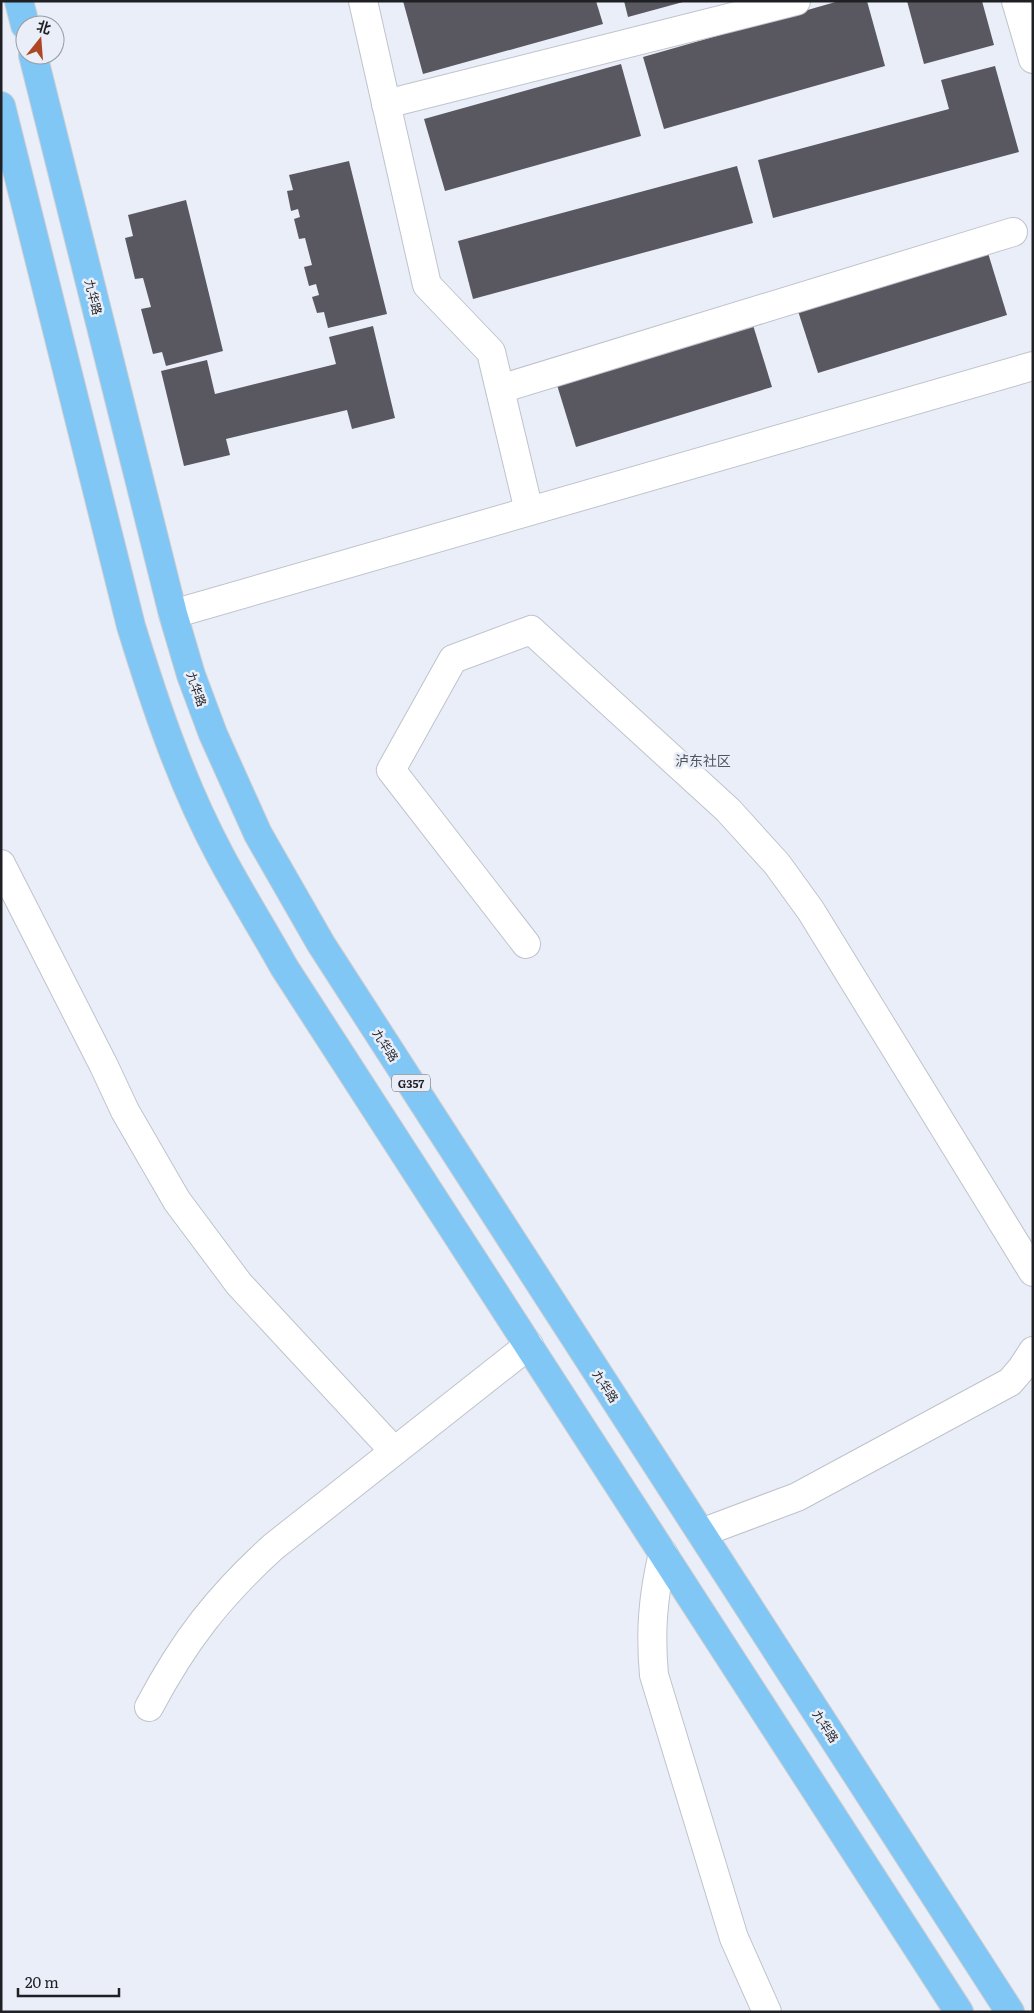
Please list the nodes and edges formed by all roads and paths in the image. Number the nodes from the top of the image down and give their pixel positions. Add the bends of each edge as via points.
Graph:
1 (19, 1) edge
2 (363, 1) edge
3 (796, 1) edge
4 (1016, 1) edge
5 (22, 15) edge
6 (1031, 46) edge
7 (36, 65) edge
8 (386, 104) junction
9 (1, 106) edge
10 (1013, 232) dead end
11 (1033, 366) edge
12 (500, 389) junction
13 (529, 512) junction
14 (173, 614) junction
15 (1, 864) edge
16 (526, 944) dead end
17 (1033, 1272) edge
18 (529, 1345) junction
19 (1033, 1351) edge
20 (394, 1451) junction
21 (701, 1533) junction
22 (663, 1553) junction
23 (149, 1707) dead end
24 (767, 2012) edge
25 (959, 2012) edge
26 (1010, 2012) edge

1 - 5 highway
2 - 8 street
3 - 8 street
4 - 6 street
7 - 14 highway, 九华路 / G357
8 - 12 street via 428,285 491,352
9 - 18 highway via 131,626 173,750 220,854 284,966
10 - 12 street
11 - 13 street
12 - 13 street
13 - 14 street
14 - 21 highway, 九华路 / G357 via 213,734 258,834 321,944
15 - 20 street via 125,1112 177,1201 239,1284
16 - 17 street via 391,770 453,659 531,630 728,810 777,864 812,911
18 - 20 street
18 - 22 highway
19 - 21 street via 1010,1382 797,1497
20 - 23 street via 273,1546 240,1577 188,1641
21 - 26 highway, 九华路 / G357
22 - 24 street via 652,1615 654,1675 734,1938
22 - 25 highway

